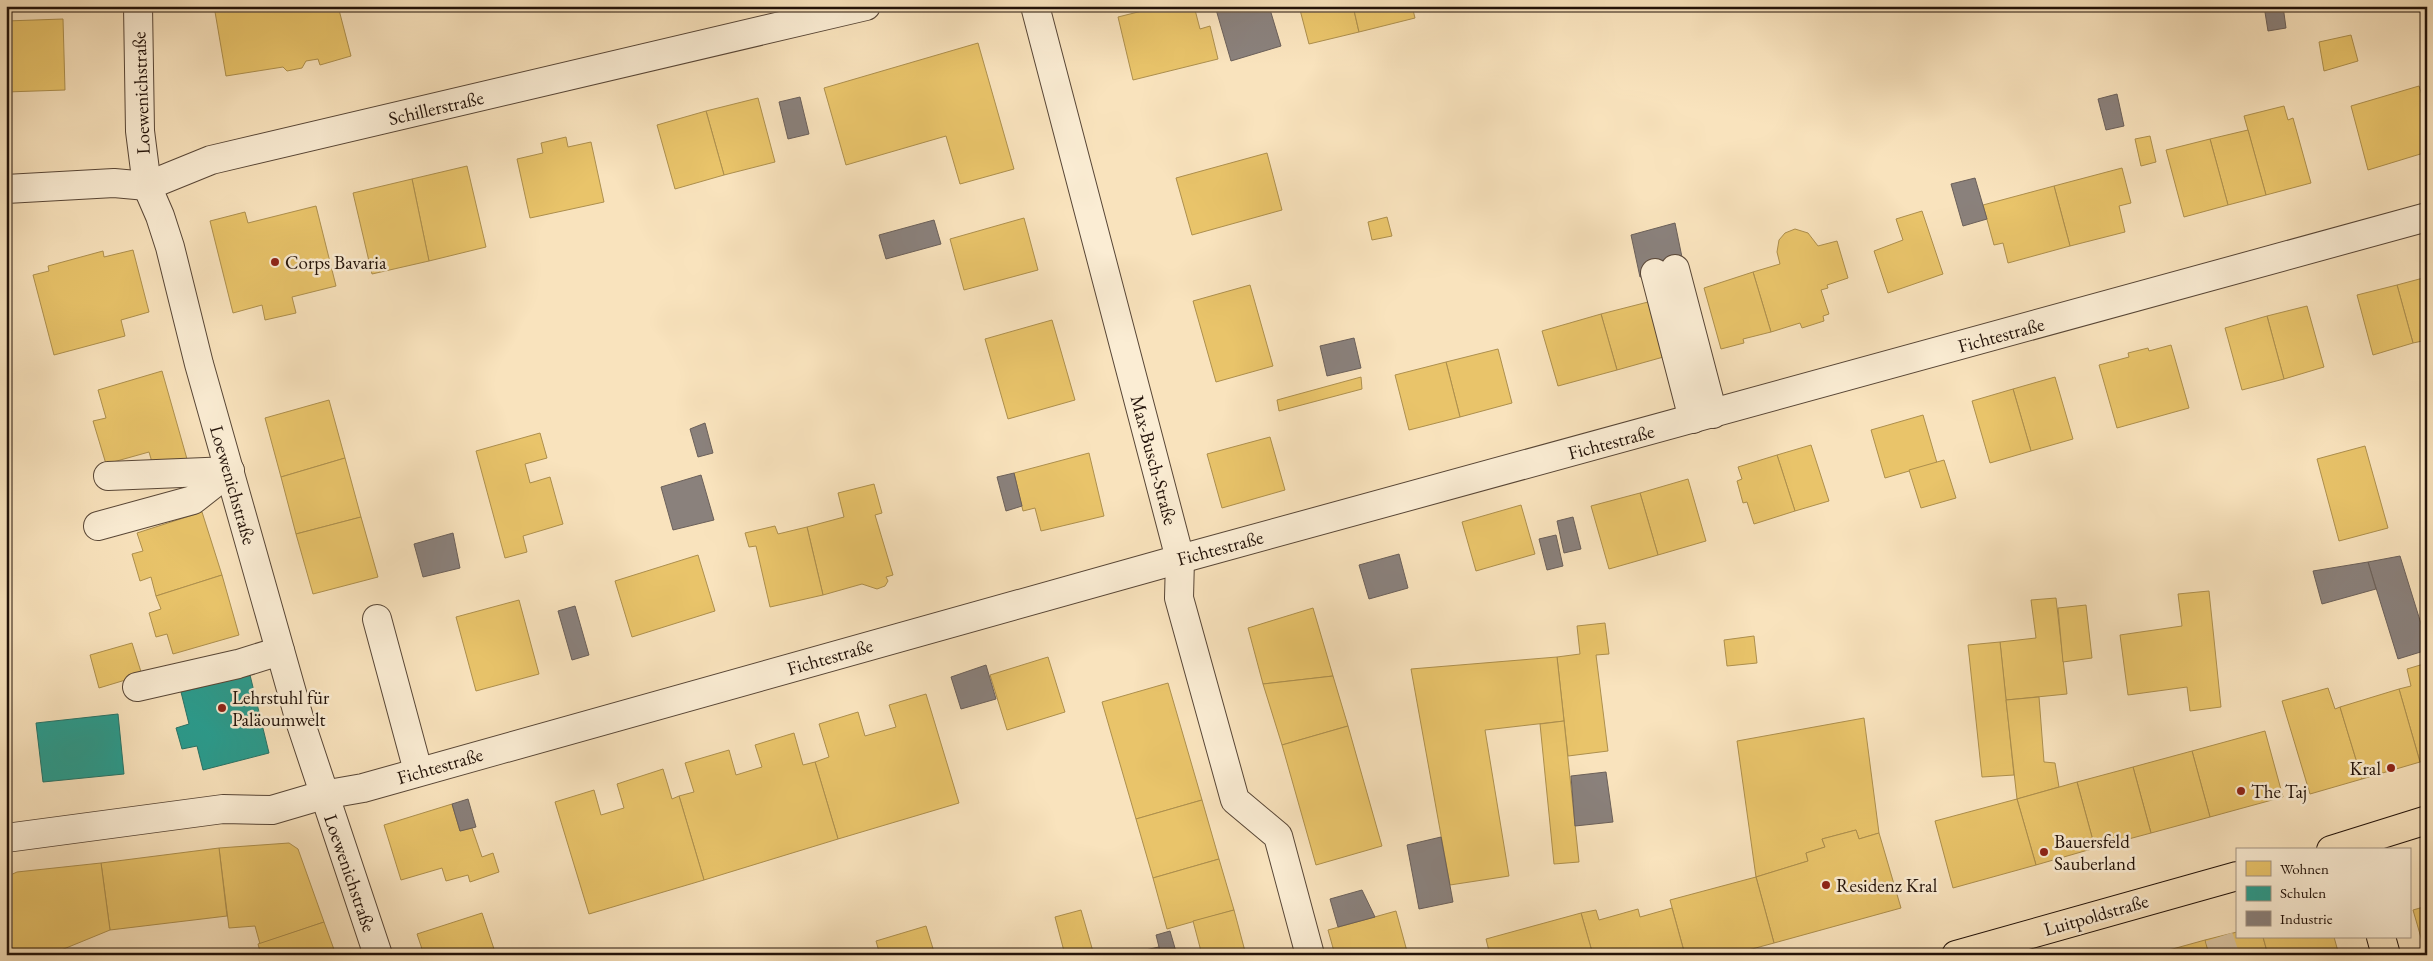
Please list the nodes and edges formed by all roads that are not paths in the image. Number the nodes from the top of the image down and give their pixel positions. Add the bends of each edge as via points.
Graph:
1 (138, 6) edge
2 (866, 6) edge
3 (1035, 6) edge
4 (146, 186) junction
5 (6, 189) edge
6 (2427, 217) edge
7 (1665, 271) dead end
8 (1703, 417) junction
9 (230, 471) junction
10 (108, 476) dead end
11 (98, 526) dead end
12 (1180, 559) junction
13 (377, 619) dead end
14 (280, 651) junction
15 (137, 687) dead end
16 (418, 771) junction
17 (323, 795) junction
18 (2427, 820) edge
19 (6, 838) edge
20 (2347, 847) edge
21 (2236, 876) edge
22 (2381, 938) edge
23 (378, 955) edge
24 (1310, 955) edge
25 (1956, 955) edge
26 (2386, 955) edge

1 - 4 street, Loewenichstraße via 140,132
2 - 4 street, Schillerstraße via 211,160
3 - 12 street, Max-Busch-Straße
4 - 5 street, Schillerstraße via 114,183
4 - 9 street, Loewenichstraße via 170,247
6 - 8 street, Fichtestraße
7 - 8 street
8 - 12 street, Fichtestraße
9 - 10 street
9 - 11 street via 192,500
9 - 14 street, Loewenichstraße
12 - 16 street, Fichtestraße
12 - 24 street, Max-Busch-Straße via 1179,598 1235,800 1278,836
13 - 16 street
14 - 15 street
14 - 17 street, Loewenichstraße
16 - 17 street, Fichtestraße via 363,788
17 - 19 street, Fichtestraße via 272,810 223,808
17 - 23 street, Loewenichstraße
18 - 20 main road
21 - 25 main road, Luitpoldstraße
22 - 26 main road

